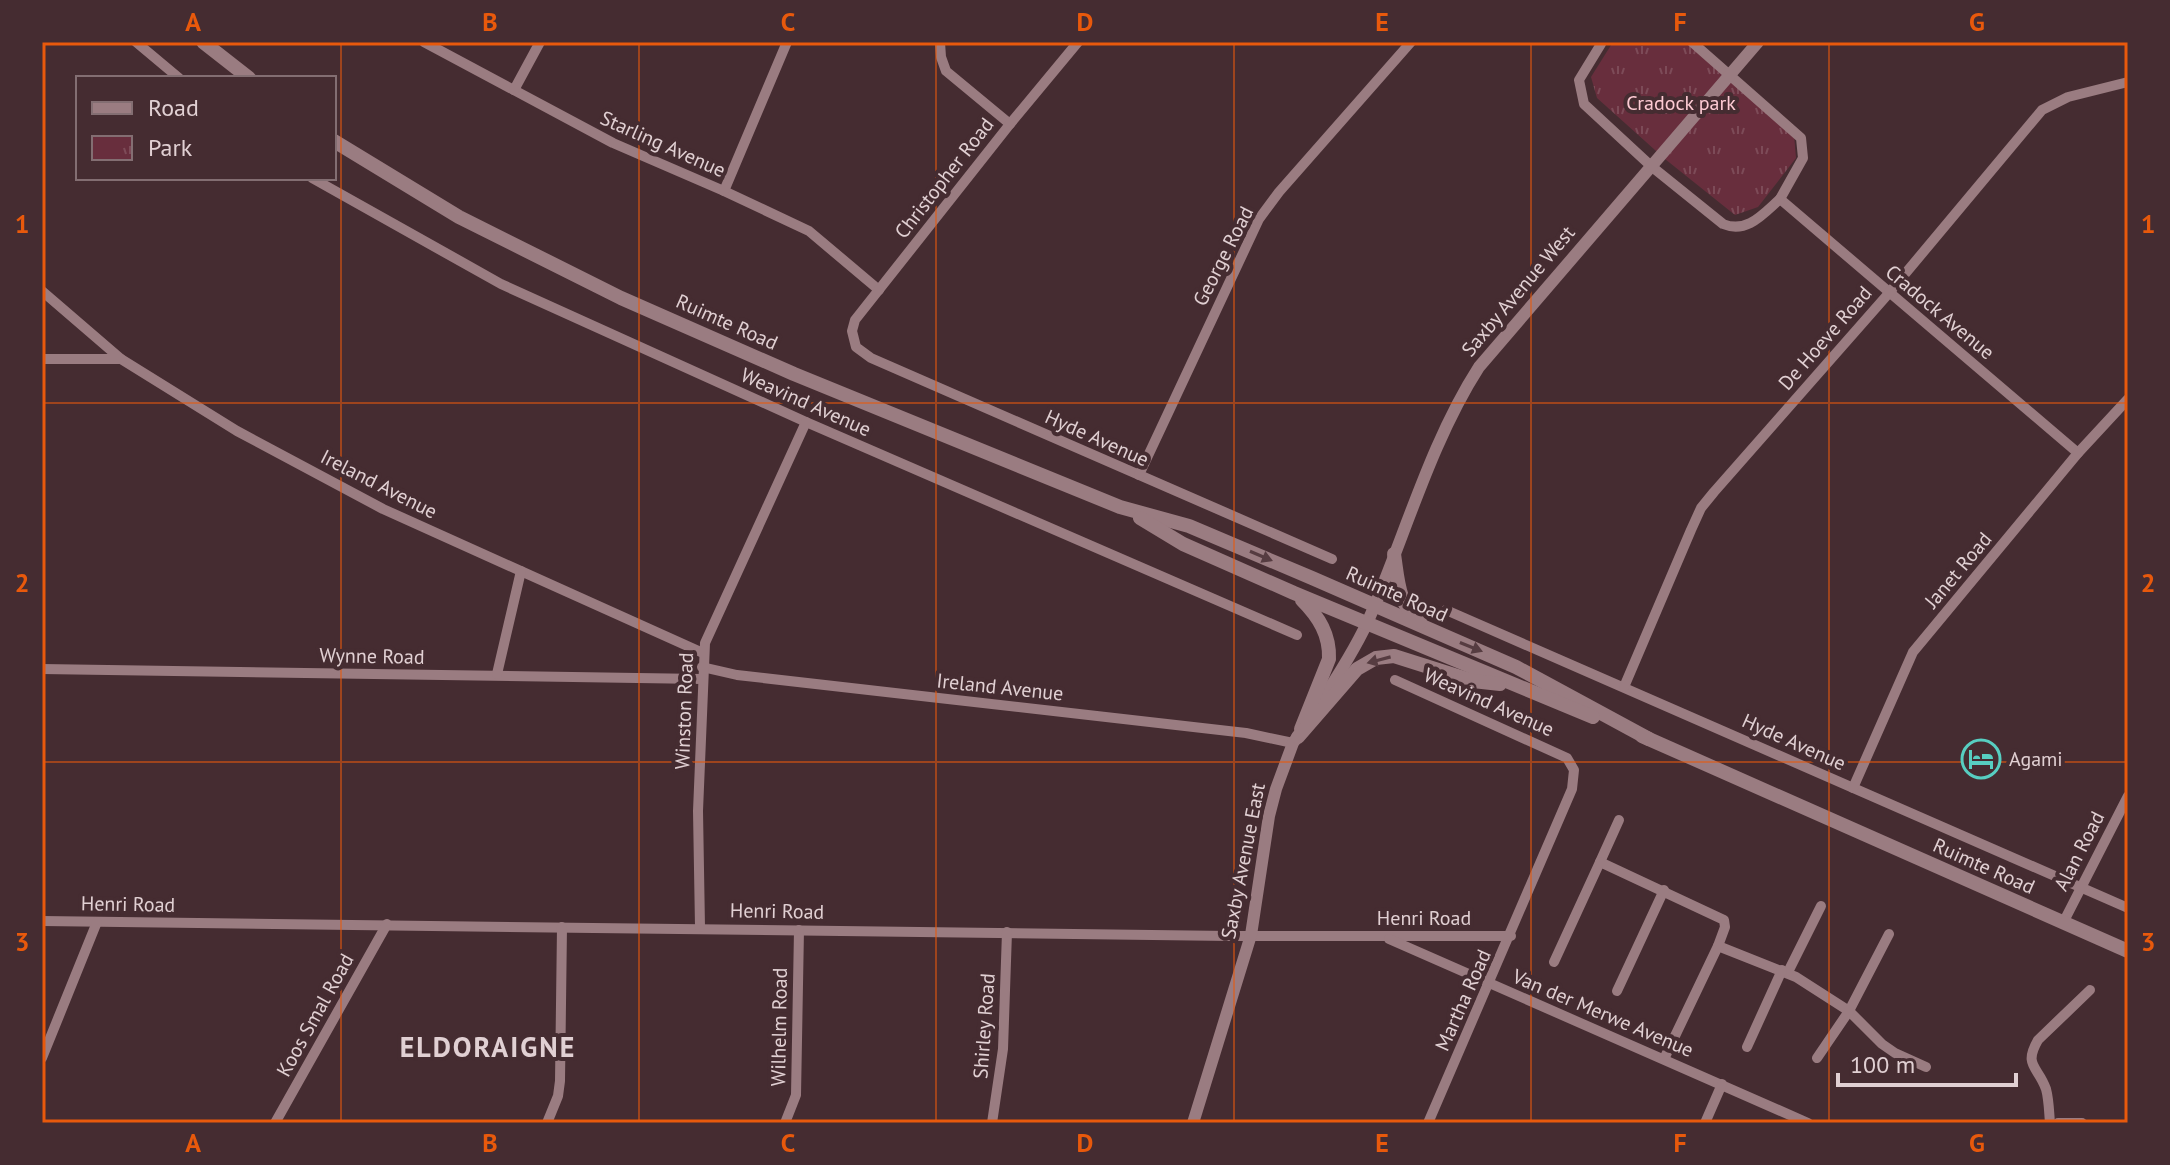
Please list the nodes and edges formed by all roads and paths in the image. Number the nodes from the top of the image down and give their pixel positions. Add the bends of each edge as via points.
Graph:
1 (136, 42) edge
2 (203, 42) edge
3 (424, 42) edge
4 (540, 42) edge
5 (787, 42) edge
6 (940, 42) edge
7 (1078, 42) edge
8 (1411, 42) edge
9 (1692, 42) edge
10 (1758, 42) edge
11 (1601, 43) edge
12 (1731, 74) junction
13 (177, 76) edge
14 (246, 76) edge
15 (2128, 82) edge
16 (514, 90) junction
17 (1010, 124) junction
18 (336, 142) edge
19 (1651, 166) junction
20 (316, 180) edge
21 (724, 191) junction
22 (1780, 199) junction
23 (879, 290) junction
24 (42, 291) edge
25 (1889, 293) junction
26 (854, 342) joint
27 (42, 359) edge
28 (121, 359) junction
29 (2128, 399) edge
30 (806, 422) junction
31 (2078, 453) junction
32 (1139, 475) junction
33 (1120, 507) junction
34 (1394, 554) junction
35 (1332, 559) dead end
36 (521, 571) junction
37 (1294, 593) junction
38 (1374, 605) junction
39 (1446, 610) dead end
40 (1367, 623) junction
41 (1438, 634) junction
42 (1297, 635) dead end
43 (703, 653) junction
44 (702, 667) junction
45 (42, 669) edge
46 (497, 674) junction
47 (702, 679) junction
48 (1395, 680) dead end
49 (1508, 684) junction
50 (1624, 687) junction
51 (1649, 739) junction
52 (1296, 740) junction
53 (1567, 758) joint
54 (1853, 788) junction
55 (2128, 796) edge
56 (2124, 809) edge
57 (1619, 820) dead end
58 (1600, 862) junction
59 (2080, 887) junction
60 (1664, 890) junction
61 (1821, 906) dead end
62 (2128, 908) edge
63 (42, 921) edge
64 (97, 922) junction
65 (2063, 923) junction
66 (387, 924) junction
67 (562, 927) junction
68 (700, 927) junction
69 (799, 930) junction
70 (1007, 932) junction
71 (1889, 934) dead end
72 (1251, 935) junction
73 (1384, 936) junction
74 (1511, 936) junction
75 (1718, 946) junction
76 (2128, 951) edge
77 (1554, 962) dead end
78 (1785, 971) junction
79 (1489, 984) junction
80 (2090, 990) dead end
81 (1617, 991) dead end
82 (1849, 1011) junction
83 (1747, 1047) dead end
84 (42, 1058) edge
85 (1817, 1058) dead end
86 (1664, 1059) junction
87 (1926, 1067) dead end
88 (1722, 1084) junction
89 (275, 1123) edge
90 (547, 1123) edge
91 (785, 1123) edge
92 (992, 1123) edge
93 (1193, 1123) edge
94 (1428, 1123) edge
95 (1705, 1123) edge
96 (1808, 1123) edge
97 (2050, 1123) edge
98 (2058, 1123) edge
99 (2082, 1123) edge

1 - 13 street
2 - 14 main road
3 - 16 street, Starling Avenue
4 - 16 street
5 - 21 street
6 - 17 street via 946,71
7 - 17 street, Christopher Road
8 - 32 street, George Road via 1259,219
9 - 12 street
10 - 12 street, Saxby Avenue West
11 - 19 street via 1579,80 1581,97
12 - 19 street, Saxby Avenue West
12 - 22 street via 1801,138 1803,158
15 - 25 street, De Hoeve Road via 2068,97 2042,110
16 - 21 street, Starling Avenue via 613,143
17 - 23 street, Christopher Road
18 - 33 main road, Ruimte Road via 459,217 621,298
19 - 22 street via 1732,228 1753,222
19 - 34 street, Saxby Avenue West via 1479,367
20 - 30 street, Weavind Avenue via 501,284
21 - 23 street, Starling Avenue via 809,231
22 - 25 street, Cradock Avenue
23 - 26 street, Christopher Road via 855,320
24 - 28 street, Ireland Avenue
25 - 31 street, Cradock Avenue
25 - 50 street, De Hoeve Road via 1701,508
26 - 32 street, Hyde Avenue via 871,358
27 - 28 street
28 - 36 street, Ireland Avenue via 237,431 383,509
29 - 31 street, Janet Road
30 - 42 street, Weavind Avenue
30 - 43 street, Winston Road
31 - 54 street, Janet Road via 1913,652
32 - 35 street, Hyde Avenue
33 - 37 main road, Ruimte Road via 1183,544
33 -> 38 main road, Ruimte Road via 1189,526
34 - 38 street, Saxby Avenue West
34 - 41 main road via 1402,599 1416,619
36 - 43 street, Ireland Avenue
36 - 46 street
37 - 40 main road, Ruimte Road
37 - 52 main road via 1313,611 1329,647 1327,669
38 - 40 street, Saxby Avenue West
38 - 41 main road, Ruimte Road
39 - 50 street, Hyde Avenue
40 - 49 main road, Ruimte Road
40 - 52 street, Saxby Avenue East
41 -> 51 main road, Ruimte Road via 1516,667
43 - 44 street, Winston Road
44 - 47 street, Winston Road
44 - 52 street, Ireland Avenue
45 - 46 street, Wynne Road
46 - 47 street, Wynne Road
47 - 68 street, Winston Road
48 - 53 street, Weavind Avenue
49 - 51 main road, Ruimte Road
49 -> 52 main road via 1473,681 1381,657 1357,669
50 - 54 street, Hyde Avenue
51 - 65 main road, Ruimte Road
52 - 72 street, Saxby Avenue East via 1269,816
53 - 74 street, Martha Road via 1574,770 1572,789
54 - 59 street, Hyde Avenue
55 - 56 street, Alan Road
56 - 59 street, Alan Road
57 - 58 street
58 - 60 street
58 - 77 street
59 - 62 street, Hyde Avenue
59 - 65 street, Alan Road
60 - 75 street via 1724,920
60 - 81 street
61 - 78 street
63 - 64 street, Henri Road
64 - 66 street, Henri Road
64 - 84 street
65 - 76 main road, Ruimte Road
66 - 67 street, Henri Road
66 - 89 street, Koos Smal Road
67 - 68 street, Henri Road
67 - 90 street via 560,1081
68 - 69 street, Henri Road
69 - 70 street, Henri Road
69 - 91 street, Wilhelm Road via 796,1095
70 - 72 street, Henri Road
70 - 92 street, Shirley Road via 1003,1049
71 - 82 street
72 - 73 street, Henri Road
72 - 93 street, Saxby Avenue East
73 - 74 street, Henri Road
73 - 79 street, Van der Merwe Avenue
74 - 79 street, Martha Road
75 - 78 street
75 - 86 street
78 - 82 street
78 - 83 street
79 - 86 street, Van der Merwe Avenue
79 - 94 street, Martha Road
80 - 97 street via 2032,1050 2030,1062 2045,1087
82 - 85 street
82 - 87 street via 1882,1044
86 - 88 street, Van der Merwe Avenue
88 - 95 street
88 - 96 street, Van der Merwe Avenue
98 - 99 street

